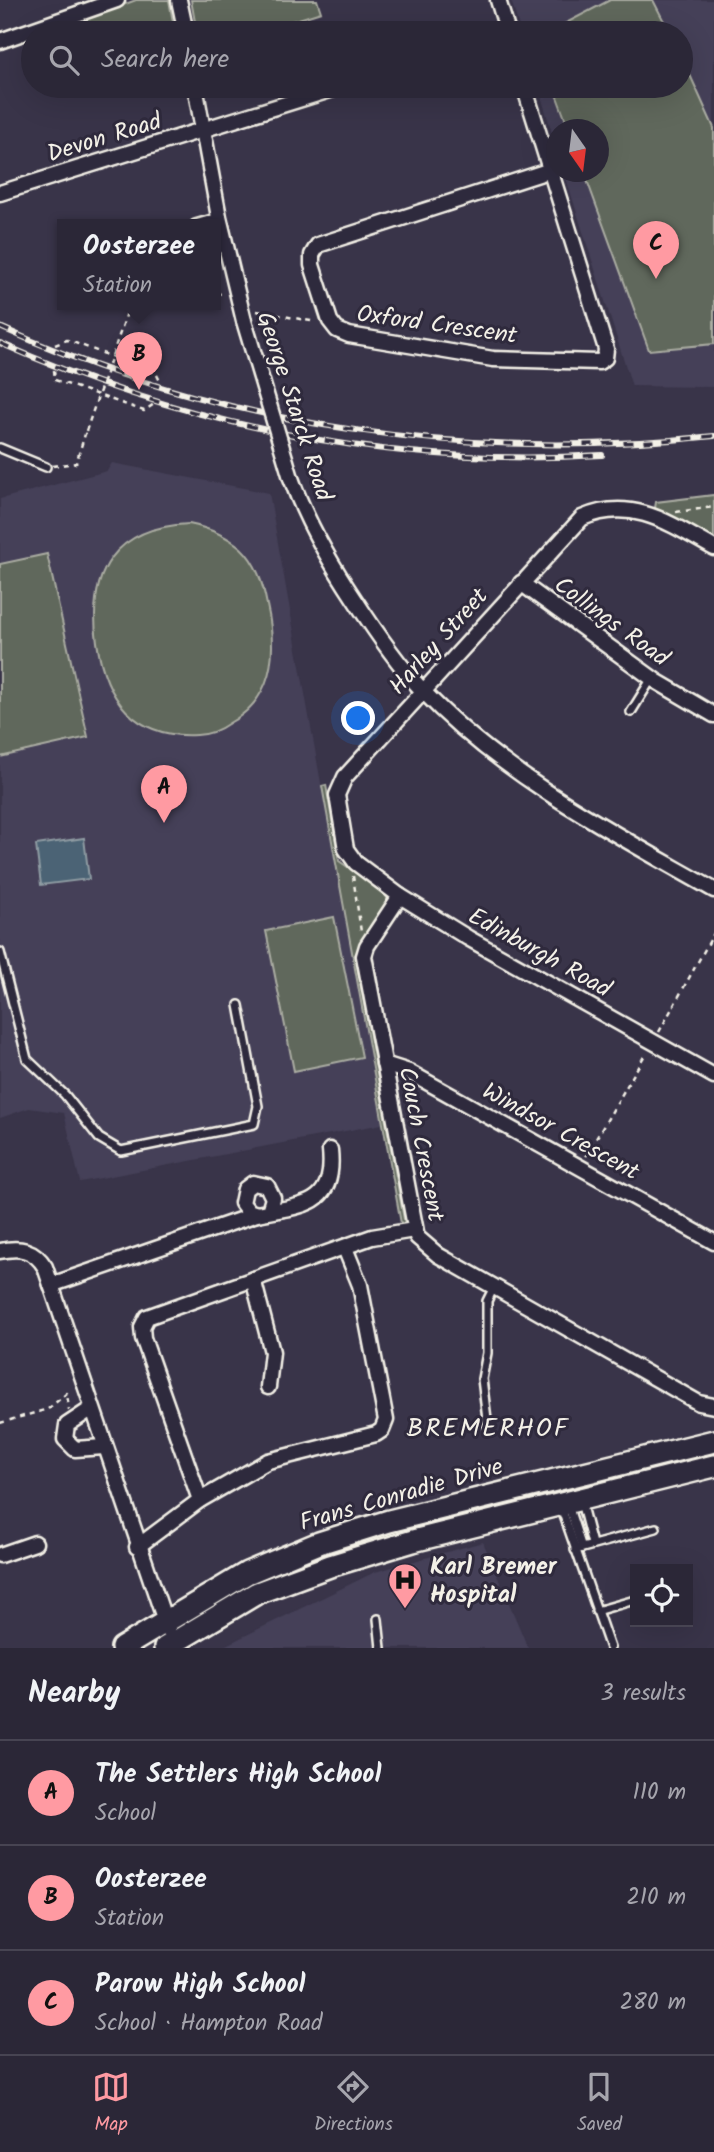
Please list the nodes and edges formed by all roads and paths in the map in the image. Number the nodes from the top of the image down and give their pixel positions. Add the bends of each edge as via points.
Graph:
1 (117, 0) edge
2 (180, 0) edge
3 (498, 0) edge
4 (57, 21) edge
5 (184, 21) edge
6 (504, 21) edge
7 (21, 34) edge
8 (0, 41) edge
9 (197, 98) edge
10 (304, 98) edge
11 (528, 98) edge
12 (204, 130) junction
13 (546, 154) edge
14 (546, 172) edge
15 (555, 182) edge
16 (0, 193) edge
17 (219, 217) joint
18 (212, 219) edge
19 (221, 226) edge
20 (128, 310) edge
21 (242, 315) junction
22 (333, 325) junction
23 (55, 345) dead end
24 (112, 356) junction
25 (54, 369) dead end
26 (161, 383) dead end
27 (98, 396) junction
28 (154, 404) dead end
29 (0, 448) edge
30 (47, 467) joint
31 (714, 506) edge
32 (656, 515) junction
33 (714, 548) edge
34 (522, 583) junction
35 (652, 678) junction
36 (423, 691) junction
37 (631, 712) dead end
38 (714, 715) edge
39 (350, 858) junction
40 (714, 890) edge
41 (400, 896) junction
42 (714, 933) edge
43 (0, 952) edge
44 (364, 956) junction
45 (2, 960) edge
46 (239, 1005) dead end
47 (663, 1024) dead end
48 (653, 1041) junction
49 (384, 1063) junction
50 (714, 1076) edge
51 (330, 1150) dead end
52 (579, 1168) junction
53 (414, 1230) junction
54 (714, 1242) edge
55 (345, 1248) junction
56 (0, 1251) edge
57 (253, 1279) junction
58 (51, 1285) junction
59 (494, 1286) junction
60 (268, 1387) dead end
61 (714, 1406) edge
62 (91, 1409) junction
63 (0, 1423) edge
64 (70, 1423) junction
65 (488, 1427) dead end
66 (714, 1441) edge
67 (104, 1447) junction
68 (714, 1466) edge
69 (200, 1500) junction
70 (570, 1504) junction
71 (656, 1528) dead end
72 (35, 1543) dead end
73 (592, 1544) junction
74 (137, 1547) junction
75 (578, 1549) junction
76 (0, 1555) edge
77 (630, 1601) edge
78 (596, 1611) junction
79 (378, 1619) dead end
80 (165, 1621) junction
81 (170, 1647) edge
82 (122, 1648) edge
83 (381, 1648) edge
84 (610, 1648) edge

1 - 4 street
2 - 5 street
3 - 6 street
7 - 8 street
9 - 12 street, George Starck Road
10 - 12 street, Devon Road
11 - 13 street
12 - 16 street, Devon Road
12 - 17 street, George Starck Road
14 - 22 street, Oxford Crescent via 318,245 312,265
15 - 22 street, Oxford Crescent via 606,358 599,362 493,359 349,335
17 - 18 lane
19 - 21 street, George Starck Road
20 - 24 path, bridge
21 - 22 path
21 - 36 street, George Starck Road, bridge via 291,478 309,522 338,575 396,661
23 - 24 path via 67,340
24 - 26 path via 156,373
24 - 27 path, bridge
25 - 27 path via 55,380
27 - 28 path via 144,411
27 - 30 path, bridge via 76,463
29 - 30 lane
31 - 32 path
32 - 33 street
32 - 34 street, Harley Street via 599,512 576,523
34 - 35 street, Collings Road
34 - 36 street, Harley Street
35 - 37 lane
35 - 38 street, Collings Road
36 - 39 street, Harley Street via 339,786
36 - 40 street, George Starck Road via 494,754 571,808
39 - 41 street, Edinburgh Road
39 - 44 path
41 - 44 street
41 - 48 street, Edinburgh Road
42 - 47 path
43 - 45 lane
44 - 49 street, Couch Crescent
45 - 46 lane via 27,1059 65,1095 99,1138 121,1151 254,1124 257,1097
48 - 50 street, Edinburgh Road
48 - 52 path
49 - 52 street, Windsor Crescent via 409,1072
49 - 53 street, Couch Crescent
51 - 58 street via 330,1180 321,1196 290,1208 257,1210 232,1224
52 - 54 street, Windsor Crescent
53 - 55 street via 372,1237
53 - 59 street, Couch Crescent via 427,1248
55 - 57 street
55 - 69 street via 360,1285 386,1420 382,1430 268,1461
56 - 58 street via 22,1249 38,1256
57 - 60 street via 272,1352
57 - 69 street via 151,1314 142,1327
58 - 62 street
59 - 61 street, Couch Crescent via 699,1402
59 - 65 lane via 487,1301 482,1379
62 - 64 street
62 - 67 street
63 - 64 path via 48,1409 67,1393
64 - 67 street via 64,1434 69,1446 79,1450
66 - 80 main road, Frans Conradie Drive via 339,1536 247,1573
67 - 74 street
68 - 70 main road, Frans Conradie Drive
69 - 74 street
70 - 73 lane
70 - 75 lane
70 - 81 main road, Frans Conradie Drive via 413,1541 286,1581 257,1593
71 - 73 lane
72 - 76 street
73 - 75 lane
74 - 80 street
75 - 78 lane
77 - 78 lane
78 - 84 lane
79 - 83 lane
80 - 81 street
80 - 82 main road, Frans Conradie Drive

